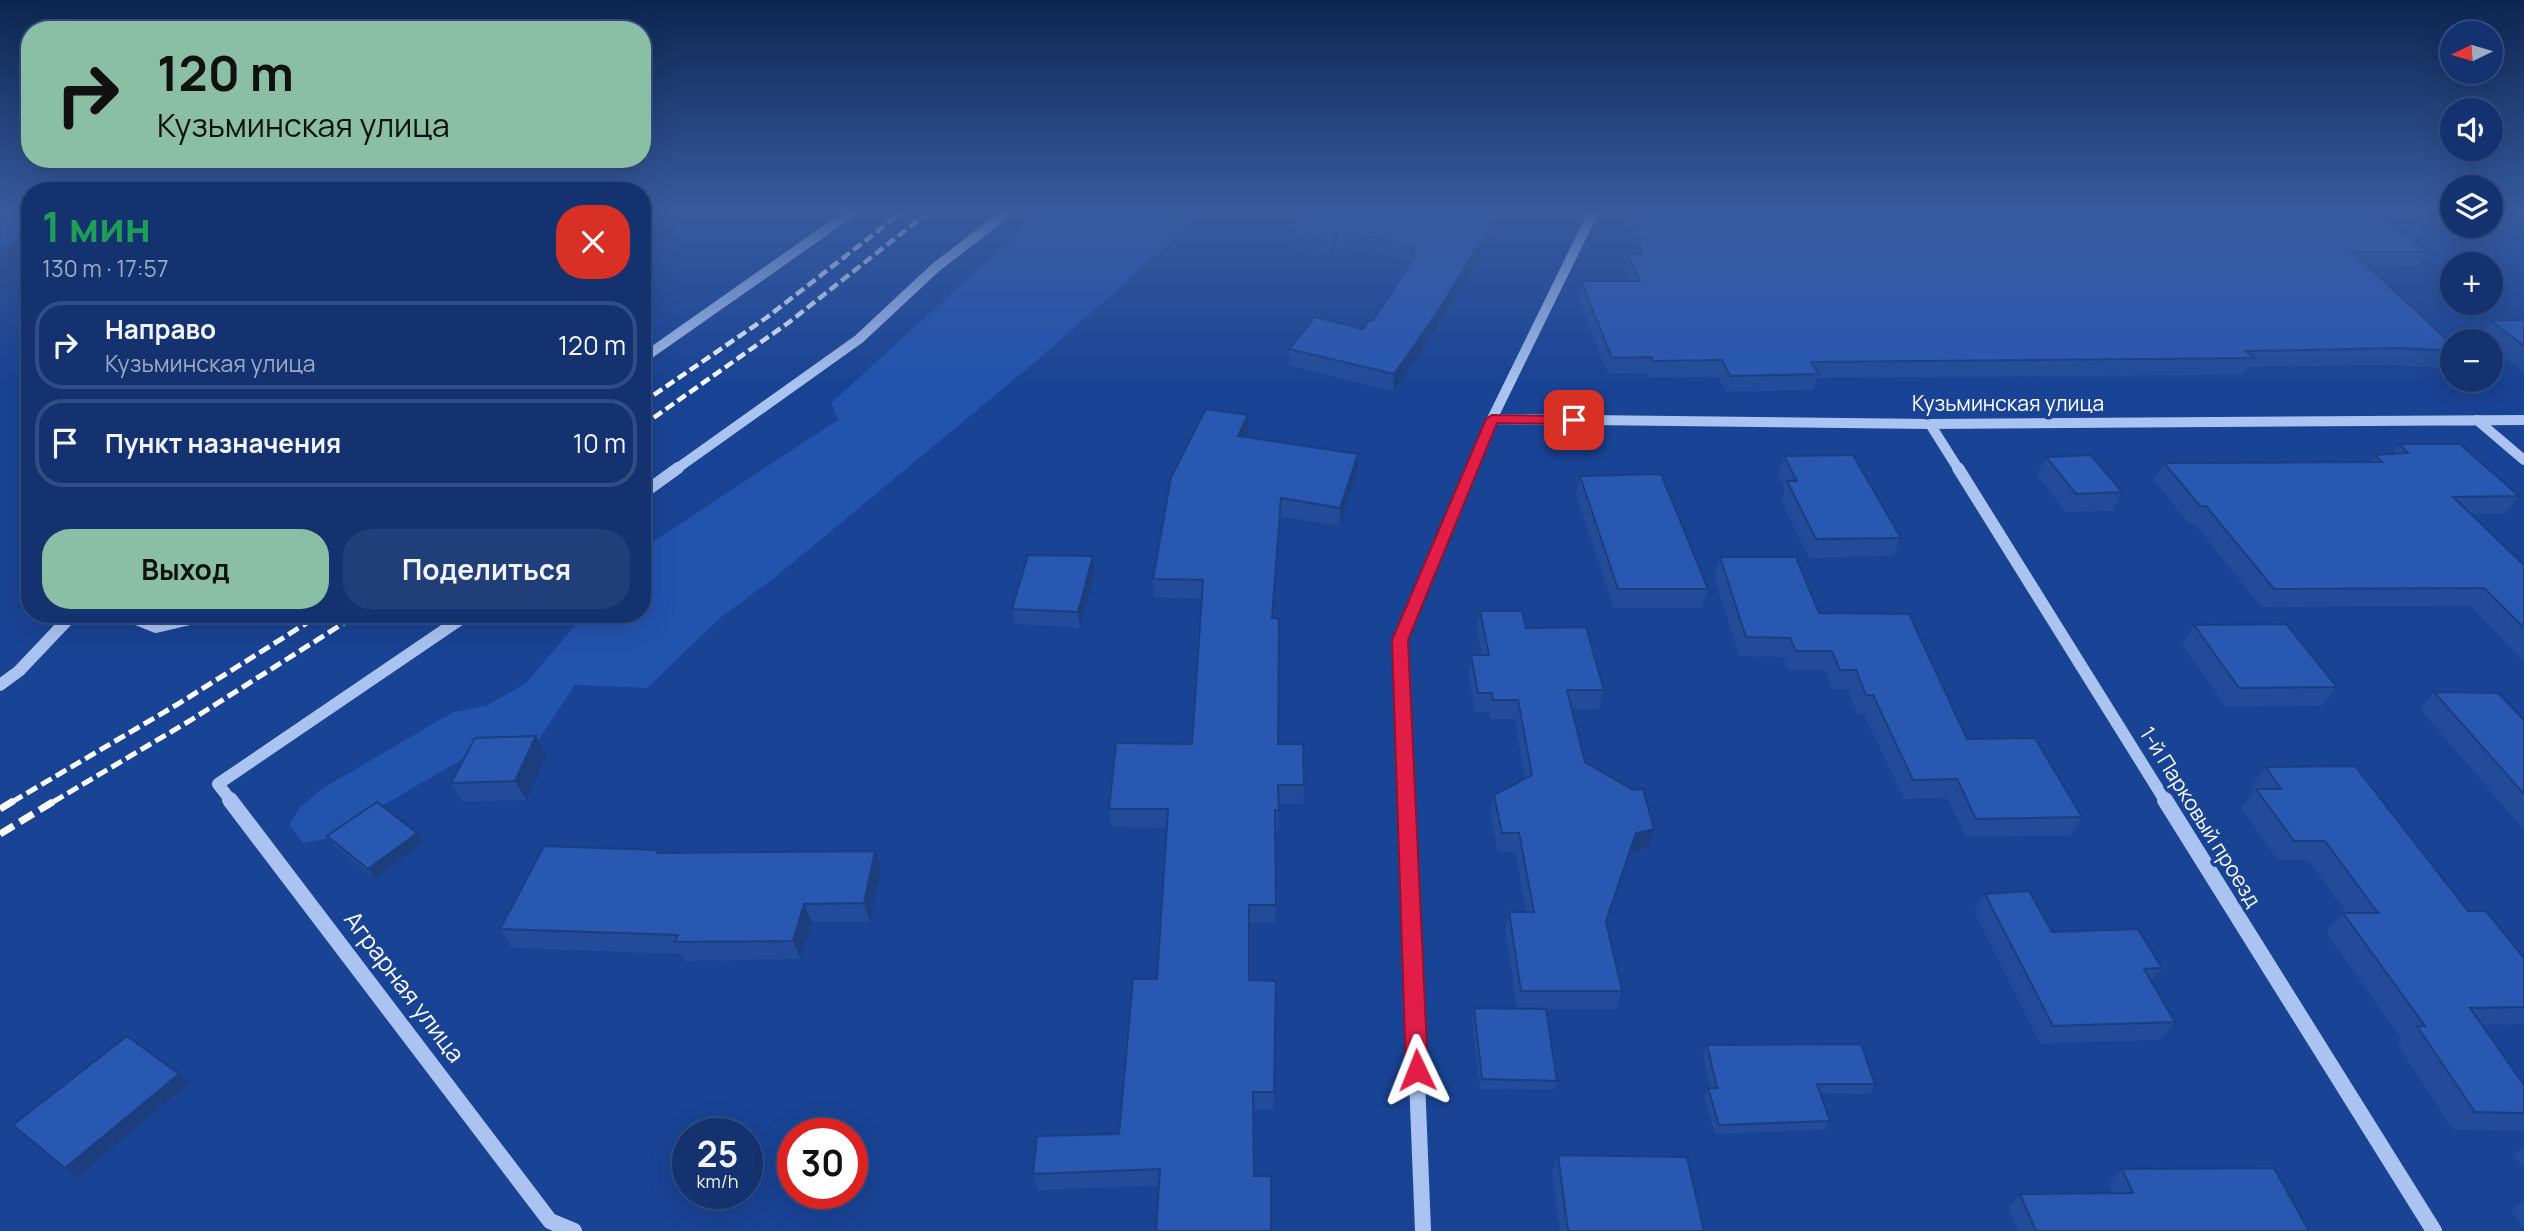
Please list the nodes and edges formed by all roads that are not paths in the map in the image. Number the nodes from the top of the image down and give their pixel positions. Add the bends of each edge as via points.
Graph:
1 (768, 270) edge
2 (932, 270) edge
3 (1565, 270) edge
4 (651, 353) edge
5 (1492, 419) junction
6 (2477, 420) junction
7 (2524, 420) edge
8 (1930, 424) junction
9 (2524, 460) edge
10 (651, 488) edge
11 (64, 623) edge
12 (146, 623) edge
13 (173, 623) edge
14 (455, 623) edge
15 (0, 685) edge
16 (547, 1226) edge
17 (574, 1231) edge
18 (1423, 1231) edge
19 (2434, 1231) edge

1 - 4 street
2 - 10 street via 859,339
3 - 5 street
5 - 8 street, Кузьминская улица
5 - 18 street via 1400,640
6 - 7 street, Кузьминская улица
6 - 8 street, Кузьминская улица
6 - 9 street
8 - 19 street, 1-й Парковый проезд
11 - 15 street
12 - 13 street via 156,627
14 - 16 street, Аграрная улица via 218,784
16 - 17 street, Аграрная улица

